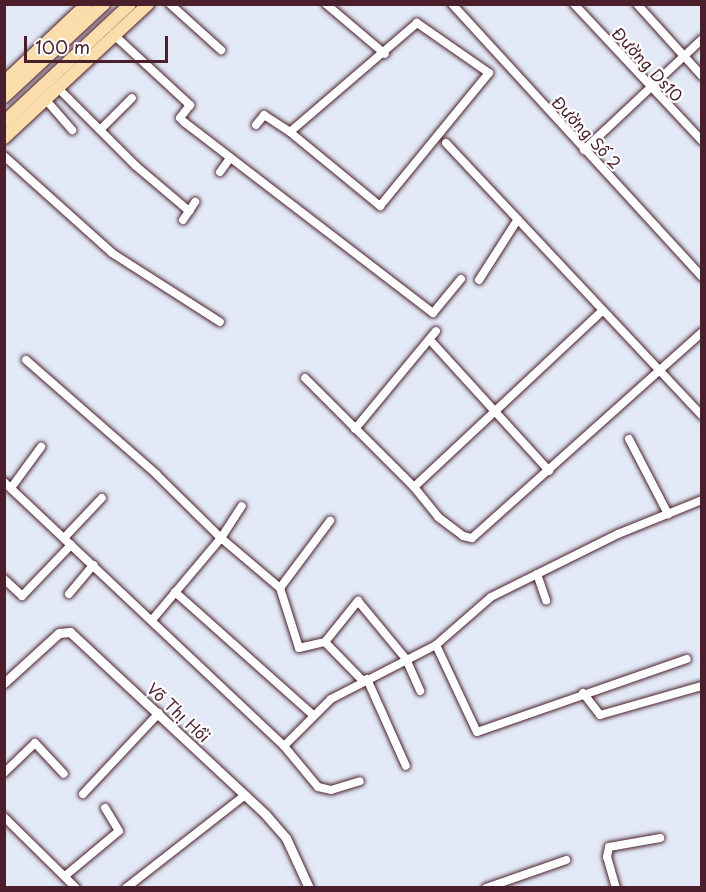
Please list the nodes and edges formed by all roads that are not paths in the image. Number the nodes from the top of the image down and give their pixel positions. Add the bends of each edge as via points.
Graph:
1 (87, 4) edge
2 (104, 4) edge
3 (130, 4) edge
4 (148, 4) edge
5 (170, 4) edge
6 (326, 4) edge
7 (452, 4) edge
8 (574, 4) edge
9 (637, 4) edge
10 (106, 27) junction
11 (115, 36) junction
12 (702, 39) edge
13 (221, 50) dead end
14 (384, 54) junction
15 (684, 56) junction
16 (702, 76) edge
17 (4, 82) edge
18 (651, 87) junction
19 (59, 89) junction
20 (4, 98) edge
21 (132, 98) dead end
22 (46, 100) junction
23 (4, 122) edge
24 (256, 125) dead end
25 (72, 130) dead end
26 (100, 130) junction
27 (290, 132) junction
28 (4, 138) edge
29 (702, 141) edge
30 (446, 143) dead end
31 (584, 150) junction
32 (4, 156) edge
33 (230, 158) junction
34 (220, 171) dead end
35 (195, 202) dead end
36 (189, 212) junction
37 (518, 219) junction
38 (183, 220) dead end
39 (702, 277) edge
40 (461, 279) dead end
41 (479, 280) dead end
42 (602, 310) junction
43 (220, 322) dead end
44 (436, 331) dead end
45 (702, 332) edge
46 (429, 340) junction
47 (26, 360) dead end
48 (660, 371) junction
49 (306, 378) dead end
50 (495, 410) junction
51 (702, 416) edge
52 (355, 429) junction
53 (629, 439) dead end
54 (41, 447) dead end
55 (549, 471) junction
56 (8, 485) edge
57 (414, 487) junction
58 (102, 498) dead end
59 (702, 500) edge
60 (242, 506) dead end
61 (668, 514) junction
62 (330, 521) dead end
63 (64, 538) junction
64 (221, 538) junction
65 (71, 545) junction
66 (93, 565) junction
67 (537, 574) junction
68 (4, 579) edge
69 (280, 588) junction
70 (174, 592) junction
71 (69, 594) dead end
72 (546, 600) dead end
73 (152, 620) junction
74 (325, 642) junction
75 (436, 645) junction
76 (406, 659) junction
77 (687, 659) dead end
78 (365, 680) junction
79 (4, 683) edge
80 (702, 686) edge
81 (420, 691) dead end
82 (583, 693) junction
83 (159, 713) junction
84 (314, 716) junction
85 (284, 746) junction
86 (406, 766) dead end
87 (4, 772) edge
88 (64, 774) dead end
89 (360, 781) dead end
90 (83, 794) dead end
91 (245, 795) junction
92 (105, 808) dead end
93 (4, 817) edge
94 (660, 838) dead end
95 (566, 860) dead end
96 (65, 876) junction
97 (501, 885) edge
98 (76, 888) edge
99 (126, 888) edge
100 (309, 888) edge
101 (486, 888) edge
102 (616, 888) edge

1 - 17 highway
2 - 20 highway
3 - 10 highway
4 - 11 highway
5 - 13 street
6 - 14 street
7 - 31 street, Đường Số 2
8 - 18 street, Đường Ds10
9 - 15 street
10 - 11 street
10 - 23 highway
11 - 19 highway
11 - 33 street via 190,105 180,118
12 - 15 street
14 - 27 street
14 - 27 street via 417,23 489,73 380,206
15 - 16 street
15 - 18 street
18 - 29 street, Đường Ds10
18 - 31 street
19 - 22 highway
19 - 26 street
21 - 26 street
22 - 25 street
22 - 28 highway
24 - 27 street via 264,115
26 - 36 street
30 - 37 street
31 - 39 street, Đường Số 2
32 - 43 street via 112,253
33 - 34 street
33 - 40 street via 433,313
35 - 36 street
36 - 38 street
37 - 41 street
37 - 42 street
42 - 48 street
42 - 50 street
44 - 46 street
45 - 48 street
46 - 50 street
46 - 52 street
47 - 64 street via 156,474
48 - 51 street
48 - 55 street
49 - 52 street
50 - 55 street
50 - 57 street
52 - 57 street
53 - 61 street
54 - 56 street
55 - 57 street via 472,538 463,536 438,517
56 - 63 street
58 - 63 street
59 - 61 street
60 - 64 street
61 - 67 street
62 - 69 street
63 - 65 street
64 - 69 street
64 - 70 street
65 - 66 street
65 - 68 street via 22,596
66 - 71 street
66 - 73 street
67 - 72 street
67 - 75 street via 491,597
69 - 74 street via 299,648
70 - 73 street
70 - 84 street
73 - 85 street
74 - 76 street via 358,601
74 - 78 street
75 - 76 street
75 - 82 street via 477,732
76 - 78 street
76 - 81 street
77 - 82 street
78 - 84 street via 331,699
78 - 86 street
79 - 83 street, Võ Thị Hồi via 59,633 70,632
80 - 82 street via 600,715
83 - 90 street
83 - 91 street, Võ Thị Hồi
84 - 85 street
85 - 89 street via 318,787 331,789
87 - 88 street via 35,743
91 - 99 street
91 - 100 street, Võ Thị Hồi via 286,838
92 - 96 street via 120,831
93 - 96 street
94 - 102 street via 609,847 607,857
95 - 97 street
96 - 98 street
97 - 101 street

